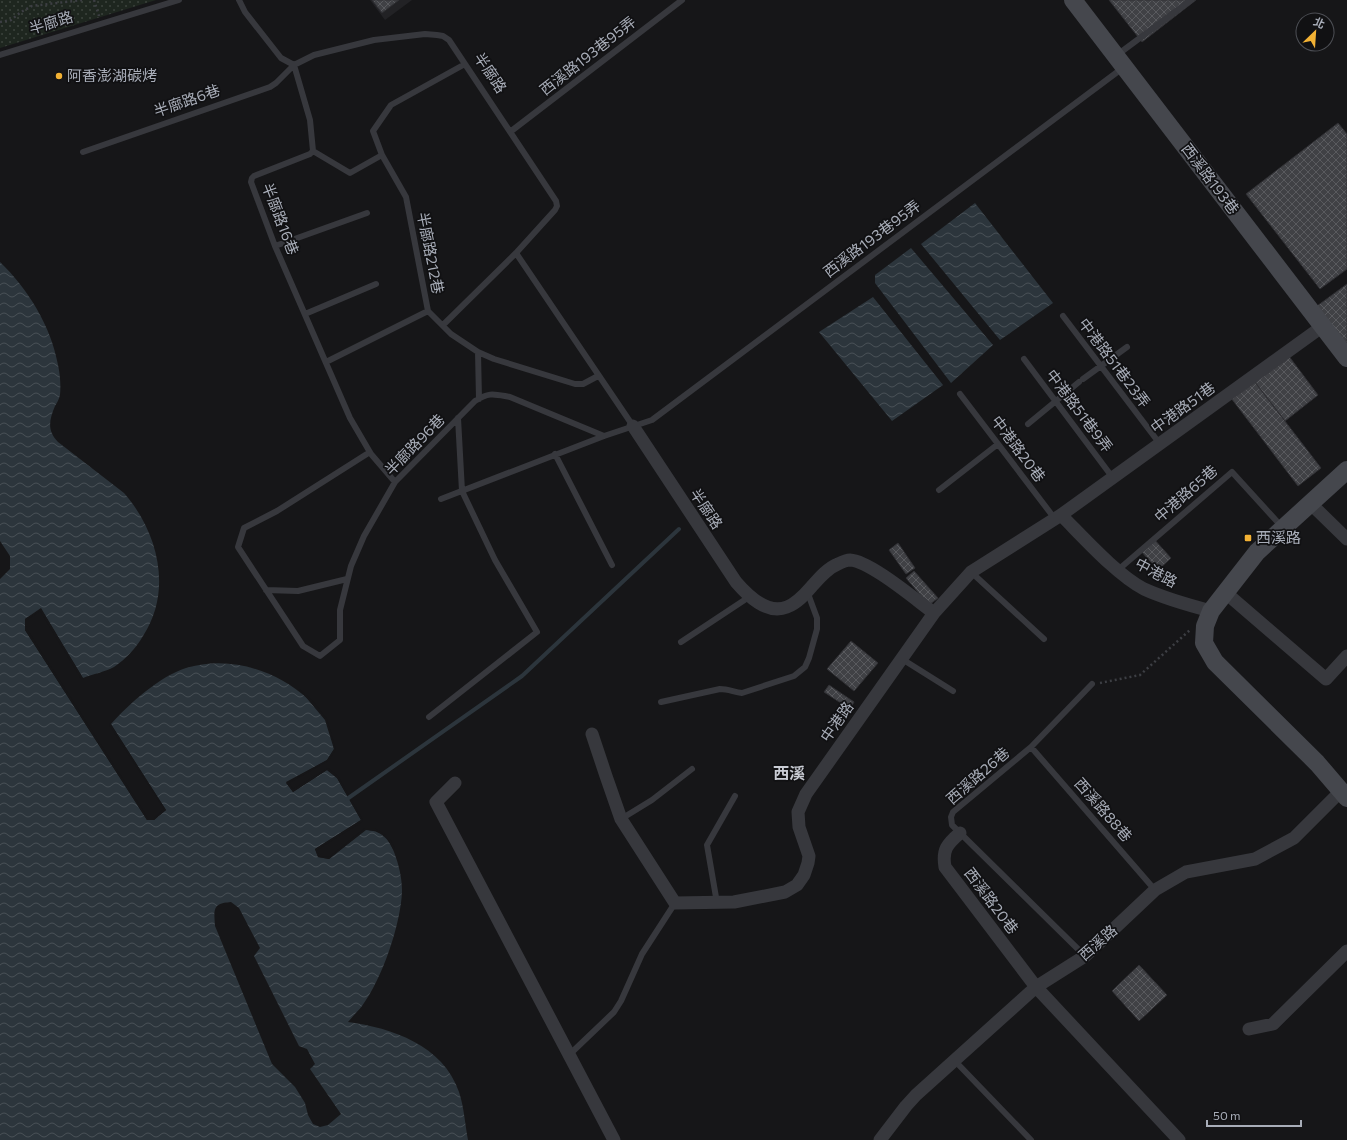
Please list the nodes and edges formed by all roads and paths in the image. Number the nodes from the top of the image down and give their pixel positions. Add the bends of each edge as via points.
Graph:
1 (82, 0) edge
2 (94, 0) edge
3 (179, 0) edge
4 (239, 0) edge
5 (682, 0) edge
6 (1073, 0) edge
7 (1191, 0) edge
8 (0, 22) edge
9 (101, 24) junction
10 (0, 55) edge
11 (1120, 61) junction
12 (465, 64) junction
13 (294, 65) junction
14 (510, 132) junction
15 (313, 151) junction
16 (83, 152) dead end
17 (382, 154) junction
18 (367, 213) dead end
19 (275, 246) junction
20 (516, 253) junction
21 (376, 284) dead end
22 (428, 311) junction
23 (305, 314) junction
24 (1062, 316) dead end
25 (443, 325) junction
26 (1323, 326) junction
27 (1127, 347) dead end
28 (478, 352) junction
29 (1347, 358) edge
30 (1024, 359) dead end
31 (326, 362) junction
32 (1101, 366) junction
33 (598, 376) junction
34 (960, 394) dead end
35 (479, 398) junction
36 (1056, 401) junction
37 (458, 418) junction
38 (1028, 424) dead end
39 (633, 426) junction
40 (604, 436) junction
41 (998, 444) junction
42 (1160, 444) junction
43 (370, 452) junction
44 (555, 454) junction
45 (1347, 470) edge
46 (1113, 478) junction
47 (395, 482) junction
48 (939, 490) dead end
49 (462, 491) junction
50 (441, 499) dead end
51 (1310, 504) junction
52 (1058, 517) junction
53 (1283, 528) junction
54 (1347, 539) edge
55 (612, 565) dead end
56 (1118, 570) junction
57 (971, 572) junction
58 (348, 580) junction
59 (266, 590) junction
60 (807, 591) junction
61 (1226, 593) junction
62 (749, 597) junction
63 (1211, 611) junction
64 (934, 613) junction
65 (1193, 627) dead end
66 (1044, 638) dead end
67 (681, 642) dead end
68 (1347, 656) edge
69 (902, 659) junction
70 (1092, 684) joint
71 (953, 692) dead end
72 (661, 702) dead end
73 (429, 717) dead end
74 (592, 734) dead end
75 (1031, 748) junction
76 (692, 769) dead end
77 (454, 783) dead end
78 (1344, 794) edge
79 (735, 796) dead end
80 (621, 819) junction
81 (960, 833) junction
82 (1155, 890) junction
83 (675, 903) junction
84 (716, 903) junction
85 (1347, 952) edge
86 (1085, 956) junction
87 (1036, 987) junction
88 (1248, 1029) dead end
89 (569, 1055) junction
90 (954, 1061) junction
91 (614, 1140) edge
92 (881, 1140) edge
93 (1032, 1140) edge
94 (1179, 1140) edge

1 - 8 path via 32,6 11,20
2 - 9 path
3 - 9 lane, 半廍路
4 - 13 lane via 245,12 280,58
5 - 14 lane, 西溪路193巷95弄
6 - 11 street, 西溪路193巷
7 - 11 lane, 西溪路193巷95弄
9 - 10 lane, 半廍路
11 - 26 street, 西溪路193巷
11 - 39 lane, 西溪路193巷95弄 via 652,420
12 - 13 lane, 半廍路 via 449,40 443,36 425,34 374,40 314,55
12 - 14 lane, 半廍路
12 - 17 lane, 半廍路212巷 via 391,105 373,131
13 - 15 lane via 310,120
13 - 16 lane, 半廍路6巷 via 270,87
14 - 20 lane, 半廍路 via 557,206
15 - 17 lane via 350,173
15 - 19 lane, 半廍路16巷 via 252,178 251,182
17 - 22 lane, 半廍路212巷 via 406,197
18 - 19 lane
19 - 23 lane, 半廍路16巷
20 - 25 lane, 半廍路
20 - 33 lane, 半廍路
21 - 23 lane
22 - 25 lane, 半廍路212巷
22 - 31 lane
23 - 31 lane, 半廍路16巷
24 - 32 lane, 中港路51巷23弄
25 - 28 lane, 半廍路212巷 via 451,334
26 - 29 street, 西溪路193巷
26 - 42 street, 中港路51巷
27 - 32 lane
28 - 33 lane, 半廍路212巷 via 575,384 583,384
28 - 35 lane
30 - 36 lane, 中港路51巷9弄
31 - 43 lane, 半廍路16巷 via 350,418
32 - 36 lane
32 - 42 lane, 中港路51巷23弄
33 - 39 lane, 半廍路
34 - 41 lane, 中港路20巷
35 - 37 lane, 半廍路96巷
35 - 40 lane via 486,394 510,397
36 - 38 lane
36 - 46 lane, 中港路51巷9弄
37 - 47 lane, 半廍路96巷
37 - 49 lane
39 - 40 lane
39 - 62 street, 半廍路 via 732,576
40 - 44 lane
41 - 48 lane
41 - 52 lane, 中港路20巷
42 - 46 street, 中港路51巷
43 - 47 lane, 半廍路16巷
43 - 59 lane via 277,511 244,528 238,547
44 - 49 lane
44 - 55 lane
45 - 51 street, 西溪路
46 - 52 street, 中港路51巷
47 - 58 lane, 半廍路96巷 via 364,536
49 - 50 lane
49 - 73 lane via 495,560 537,632
51 - 53 street, 西溪路
51 - 54 street
52 - 56 street, 中港路
52 - 57 street, 中港路
53 - 56 lane, 中港路65巷 via 1232,472
53 - 61 street, 西溪路 via 1257,552
56 - 63 street, 中港路 via 1143,588 1172,600
57 - 64 street, 中港路
57 - 66 lane
58 - 59 lane via 298,591
58 - 59 lane, 半廍路96巷 via 340,610 340,640 320,656 303,646
60 - 62 street, 半廍路 via 788,607 777,609 764,606
60 - 64 street, 半廍路 via 834,565 848,560 860,562
60 - 72 lane via 818,618 817,629 809,658 794,676 742,693 720,689
61 - 63 street, 西溪路
61 - 68 street via 1326,679
62 - 67 lane
63 - 78 street, 西溪路 via 1205,626 1204,643 1215,662 1317,763
64 - 69 street, 中港路
65 - 70 path via 1140,674
69 - 71 lane
69 - 84 street, 中港路 via 806,794 798,812 799,827 809,856 801,880 785,892
70 - 75 lane, 西溪路26巷
74 - 80 street
75 - 81 lane, 西溪路26巷 via 953,812 952,825
75 - 82 lane, 西溪路88巷
76 - 80 lane via 652,800
77 - 89 street via 436,802
78 - 82 street, 西溪路 via 1294,838 1255,859 1186,872
79 - 84 lane via 706,845
80 - 83 street
81 - 86 lane, 西溪路26巷
81 - 87 street, 西溪路20巷 via 950,841 945,850 945,867
82 - 86 street, 西溪路
83 - 84 street, 中港路
83 - 89 lane via 642,954 614,1012
85 - 88 street via 1273,1024
86 - 87 street, 西溪路
87 - 90 street, 西溪路
87 - 94 street, 西溪路20巷
89 - 91 street
90 - 92 street, 西溪路 via 906,1106
90 - 93 lane

